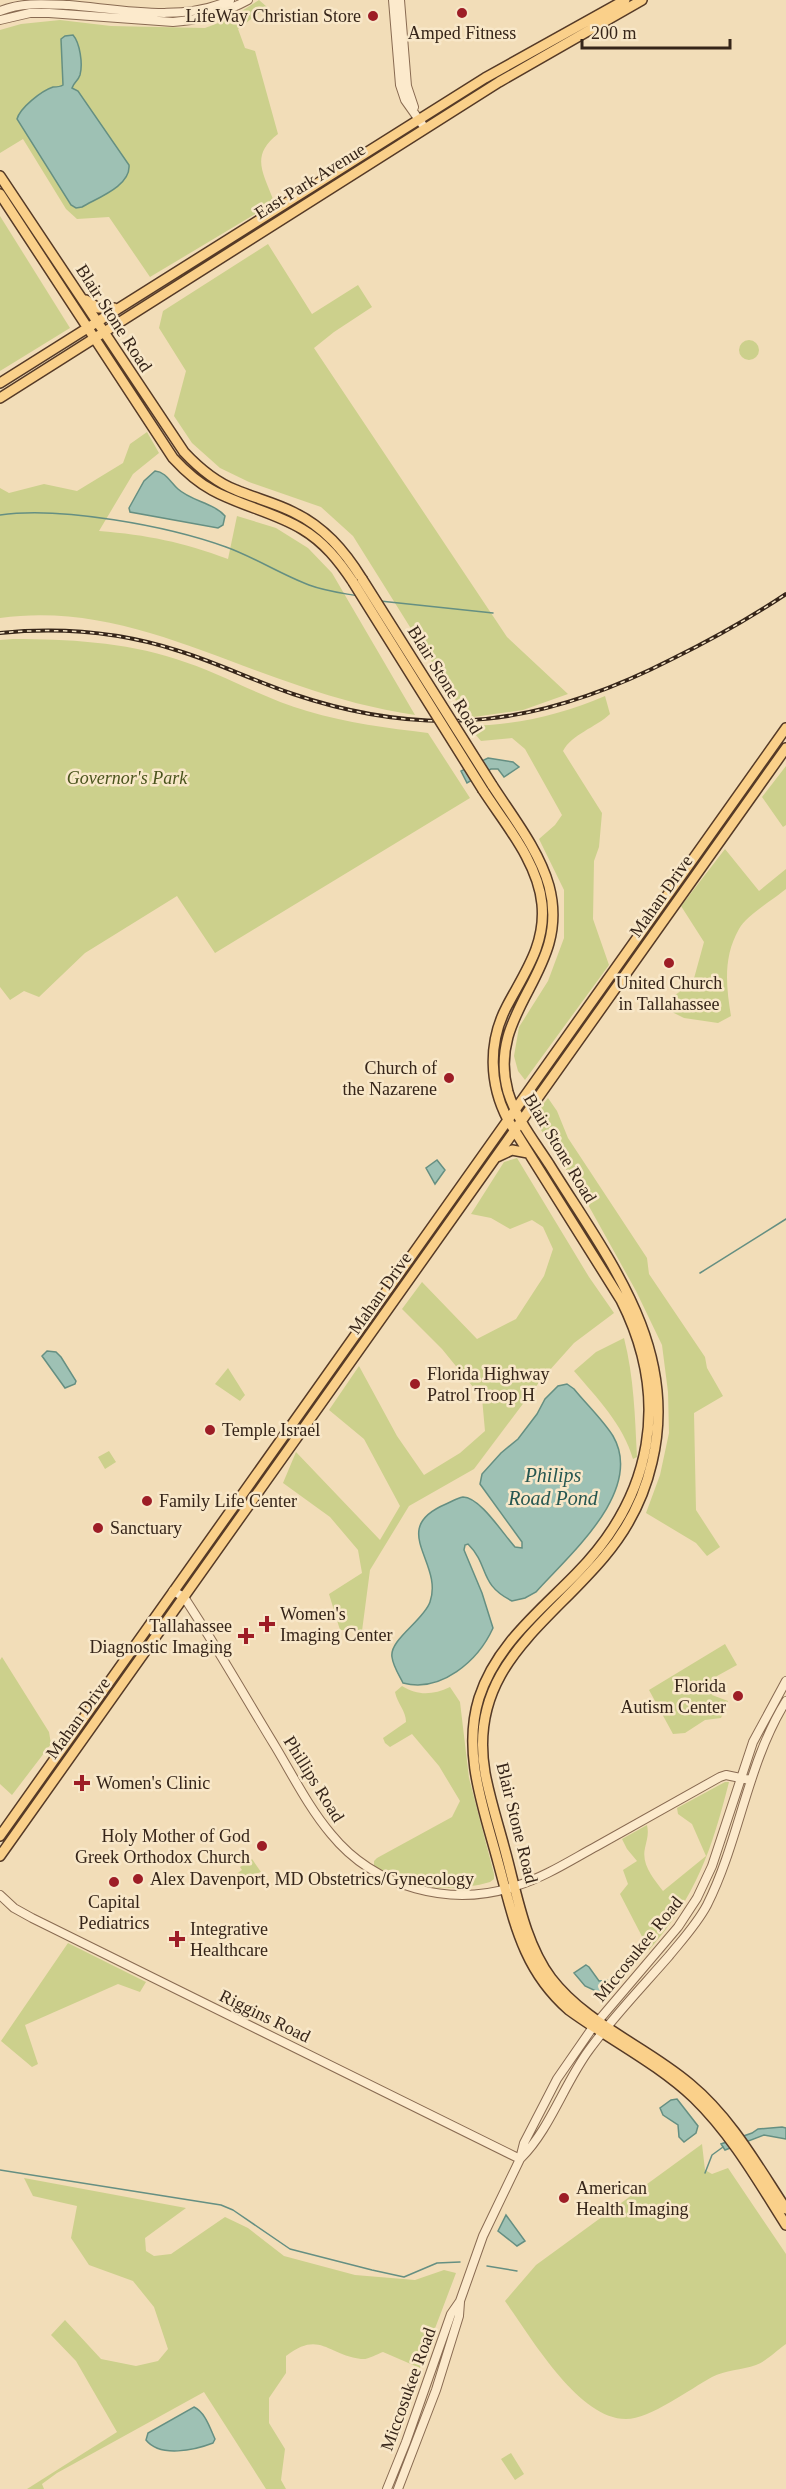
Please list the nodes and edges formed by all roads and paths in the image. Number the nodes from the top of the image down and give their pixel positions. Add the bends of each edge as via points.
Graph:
1 (230, 0) edge
2 (248, 0) edge
3 (393, 0) edge
4 (400, 0) edge
5 (626, 0) edge
6 (642, 0) edge
7 (41, 8) junction
8 (0, 11) edge
9 (0, 20) edge
10 (422, 124) junction
11 (0, 176) edge
12 (0, 194) edge
13 (47, 247) junction
14 (37, 253) junction
15 (81, 295) junction
16 (72, 302) junction
17 (120, 307) junction
18 (97, 322) junction
19 (119, 324) junction
20 (88, 327) junction
21 (74, 336) junction
22 (100, 336) junction
23 (116, 351) junction
24 (0, 384) edge
25 (0, 398) edge
26 (157, 412) junction
27 (146, 419) junction
28 (357, 581) junction
29 (786, 728) edge
30 (786, 748) edge
31 (738, 796) junction
32 (747, 803) junction
33 (517, 834) junction
34 (655, 913) junction
35 (664, 920) junction
36 (537, 951) junction
37 (547, 954) junction
38 (495, 1038) junction
39 (505, 1046) junction
40 (507, 1086) junction
41 (532, 1087) junction
42 (515, 1110) junction
43 (508, 1120) junction
44 (521, 1121) junction
45 (514, 1130) junction
46 (528, 1153) junction
47 (495, 1158) junction
48 (227, 1516) junction
49 (238, 1521) junction
50 (173, 1591) junction
51 (184, 1597) junction
52 (786, 1681) edge
53 (786, 1701) edge
54 (76, 1729) junction
55 (86, 1736) junction
56 (740, 1778) junction
57 (750, 1780) junction
58 (26, 1799) junction
59 (35, 1808) junction
60 (0, 1836) edge
61 (0, 1856) edge
62 (511, 1888) junction
63 (0, 1895) edge
64 (678, 1927) junction
65 (687, 1933) junction
66 (596, 2024) junction
67 (605, 2030) junction
68 (727, 2128) junction
69 (520, 2159) junction
70 (786, 2209) edge
71 (786, 2225) edge
72 (460, 2301) junction
73 (415, 2417) junction
74 (425, 2421) junction
75 (387, 2489) edge
76 (398, 2489) edge

1 - 7 street via 189,12
2 - 7 street via 217,15 181,21
3 - 10 street via 400,85 405,100
4 - 10 street via 407,86
5 - 10 main road, East Park Avenue via 522,57
6 - 10 main road, East Park Avenue
7 - 8 street via 18,6
7 - 9 street
10 - 17 main road, East Park Avenue
10 - 19 main road, East Park Avenue
11 - 13 main road, Blair Stone Road
12 - 14 main road, Blair Stone Road
13 - 14 main road
13 - 15 main road, Blair Stone Road
14 - 16 main road, Blair Stone Road
15 - 17 main road via 98,308
15 - 18 main road, Blair Stone Road
16 - 20 main road, Blair Stone Road
16 - 21 main road via 77,324
17 - 18 main road, East Park Avenue
18 - 20 main road, East Park Avenue
18 - 22 main road, Blair Stone Road
19 - 22 main road, East Park Avenue
19 - 23 main road
20 - 21 main road, East Park Avenue
20 - 22 main road, Blair Stone Road
21 - 24 main road, East Park Avenue
22 - 23 main road, Blair Stone Road
22 - 25 main road, East Park Avenue
22 - 27 main road, Blair Stone Road
23 - 26 main road, Blair Stone Road
26 - 27 main road
26 - 28 main road, Blair Stone Road via 198,466 227,486 292,511 314,525 340,547
27 - 28 main road, Blair Stone Road via 173,458 195,479 226,497 283,518 308,532
28 - 33 main road, Blair Stone Road, bridge
29 - 31 main road, Mahan Drive
30 - 32 main road, Mahan Drive
31 - 32 main road
31 - 34 main road, Mahan Drive
32 - 35 main road, Mahan Drive
33 - 36 main road, Blair Stone Road via 540,892 543,918
33 - 37 main road, Blair Stone Road via 536,855 549,887 553,913
34 - 35 main road
34 - 41 main road, Mahan Drive
35 - 44 main road, Mahan Drive
36 - 37 main road
36 - 38 main road, Blair Stone Road
37 - 39 main road, Blair Stone Road via 515,1013
38 - 39 main road
38 - 43 main road, Blair Stone Road via 494,1077
39 - 40 main road, Blair Stone Road
40 - 41 main road via 518,1092
40 - 42 main road, Blair Stone Road
41 - 42 main road, Mahan Drive
42 - 43 main road, Mahan Drive
42 - 44 main road, Blair Stone Road
43 - 45 main road, Blair Stone Road
43 - 48 main road, Mahan Drive
44 - 45 main road, Mahan Drive
44 - 62 main road, Blair Stone Road via 632,1302 654,1362 658,1415 648,1475 632,1516 605,1556 512,1654 489,1700 483,1736 485,1773
45 - 46 main road, Blair Stone Road
45 - 47 main road, Mahan Drive
46 - 47 main road via 512,1150
46 - 62 main road, Blair Stone Road via 631,1319 646,1371 650,1407 644,1458 618,1524 596,1553 502,1650 479,1699 473,1736 475,1772
47 - 49 main road, Mahan Drive
48 - 49 main road
48 - 50 main road, Mahan Drive
49 - 51 main road, Mahan Drive
50 - 51 street
50 - 54 main road, Mahan Drive
51 - 55 main road, Mahan Drive
51 - 62 street, Phillips Road via 310,1806 343,1848 377,1873 423,1891 463,1895
52 - 56 street, Miccosukee Road via 753,1742
53 - 57 street, Miccosukee Road
54 - 55 main road
54 - 58 main road, Mahan Drive
55 - 59 main road, Mahan Drive
56 - 57 street, Phillips Road
56 - 62 street, Phillips Road via 720,1777 558,1867
56 - 64 street, Miccosukee Road via 705,1882
57 - 65 street, Miccosukee Road via 719,1878 706,1907
58 - 59 main road
58 - 60 main road, Mahan Drive
59 - 61 main road, Mahan Drive
62 - 66 main road, Blair Stone Road via 518,1935 538,1976 556,1999
63 - 69 street, Riggins Road via 32,1918
64 - 65 street
64 - 66 street, Miccosukee Road
65 - 67 street, Miccosukee Road
66 - 67 main road, Blair Stone Road
66 - 69 street, Miccosukee Road via 544,2102
67 - 68 main road, Blair Stone Road
67 - 69 street, Miccosukee Road via 569,2080 533,2146
68 - 70 main road
68 - 71 main road
69 - 72 street, Miccosukee Road via 491,2218
72 - 73 street, Miccosukee Road via 451,2314
72 - 74 street, Miccosukee Road via 459,2316
73 - 74 street
73 - 75 street, Miccosukee Road
74 - 76 street, Miccosukee Road

